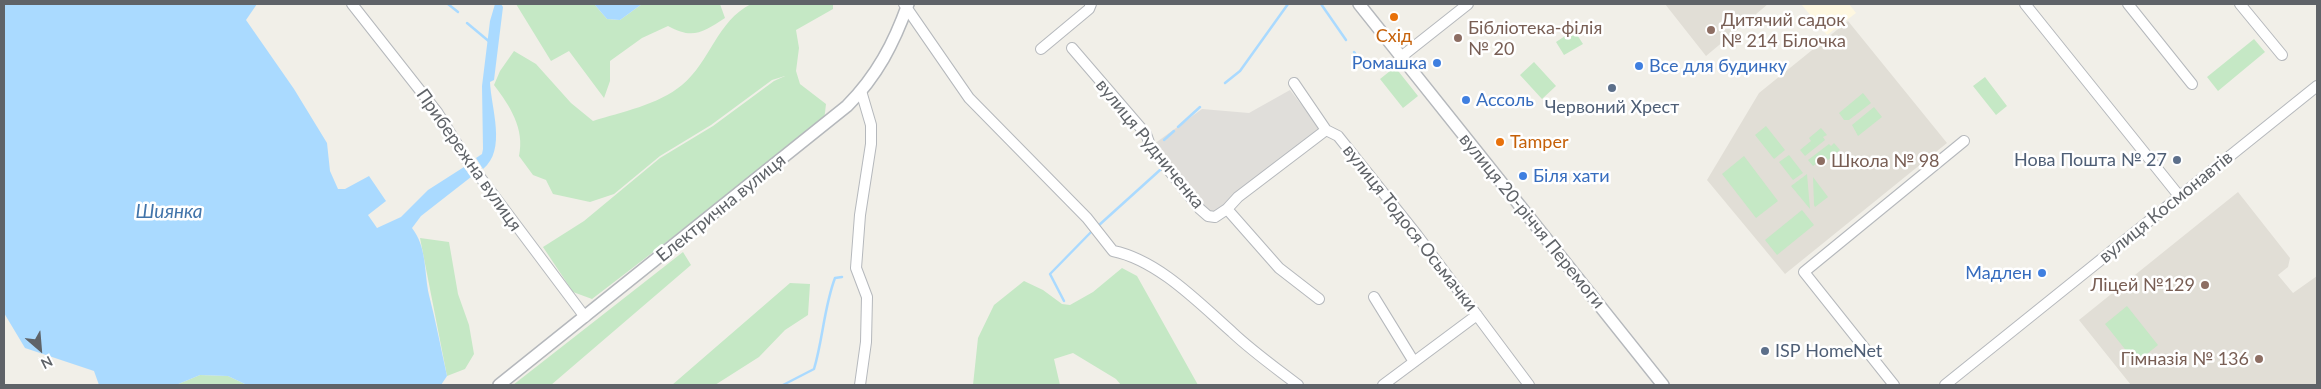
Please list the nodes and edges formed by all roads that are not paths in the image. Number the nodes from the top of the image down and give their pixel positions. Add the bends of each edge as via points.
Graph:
1 (352, 4) edge
2 (1091, 4) edge
3 (1359, 4) edge
4 (1468, 4) edge
5 (2025, 4) edge
6 (2128, 4) edge
7 (2240, 4) edge
8 (906, 5) edge
9 (1072, 48) dead end
10 (1041, 49) dead end
11 (2282, 56) dead end
12 (1401, 57) junction
13 (1294, 83) dead end
14 (2192, 84) dead end
15 (2317, 86) edge
16 (862, 91) junction
17 (1326, 130) junction
18 (1964, 142) dead end
19 (2180, 197) junction
20 (1227, 209) junction
21 (1374, 297) dead end
22 (1319, 299) dead end
23 (1476, 315) junction
24 (585, 317) junction
25 (1414, 362) junction
26 (500, 385) edge
27 (860, 385) edge
28 (1298, 385) edge
29 (1384, 385) edge
30 (1529, 385) edge
31 (1662, 385) edge
32 (1894, 385) edge
33 (1945, 385) edge

1 - 24 street, Прибережна вулиця via 437,112 471,165
2 - 10 street
3 - 12 street, вулиця 20-річчя Перемоги
4 - 12 street
5 - 19 street
6 - 14 street
7 - 11 street
8 - 16 street, Електрична вулиця via 893,44
8 - 28 street via 969,98 1093,225 1113,251 1130,255 1189,293 1233,334
9 - 20 street, вулиця Рудниченка via 1146,134 1151,148 1200,209 1215,217
12 - 31 street, вулиця 20-річчя Перемоги
13 - 17 street
15 - 19 street, вулиця Космонавтів
16 - 24 street, Електрична вулиця via 826,124
16 - 27 street via 871,125 871,144 856,268 867,297 866,342
17 - 20 street, вулиця Тодося Осьмачки
17 - 23 street, вулиця Тодося Осьмачки via 1338,136 1348,147
18 - 32 street via 1804,272
19 - 33 street, вулиця Космонавтів
20 - 22 street, вулиця Рудниченка via 1279,268
21 - 25 street
23 - 25 street
23 - 30 street, вулиця Тодося Осьмачки
24 - 26 street, Електрична вулиця
25 - 29 street

